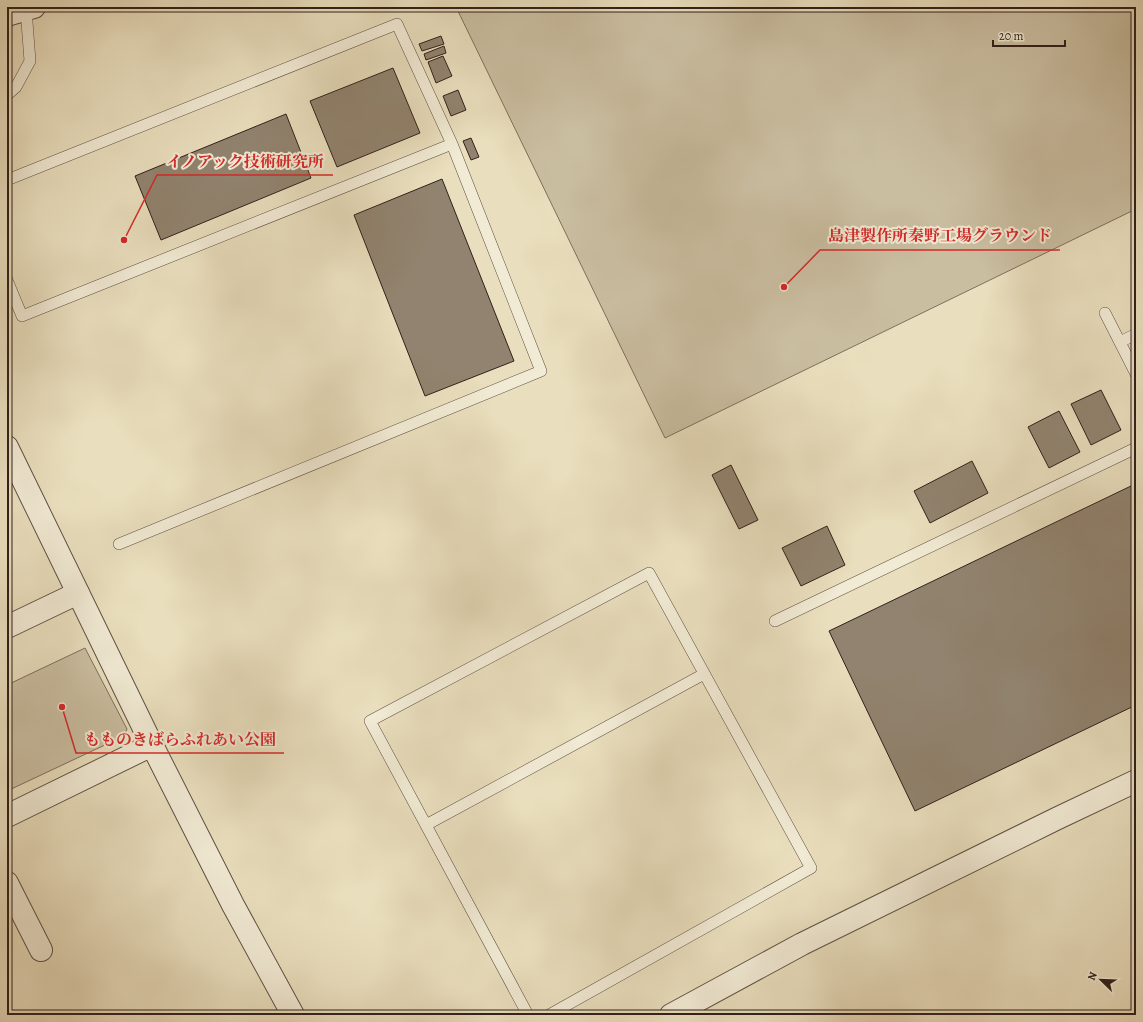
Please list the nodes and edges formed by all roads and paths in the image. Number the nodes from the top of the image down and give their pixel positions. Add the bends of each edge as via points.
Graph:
1 (22, 10) edge
2 (7, 95) edge
3 (452, 144) junction
4 (7, 180) edge
5 (7, 280) edge
6 (1105, 313) dead end
7 (1136, 334) edge
8 (1120, 342) junction
9 (1136, 374) edge
10 (7, 447) edge
11 (1136, 448) edge
12 (119, 544) dead end
13 (78, 593) junction
14 (775, 621) dead end
15 (7, 627) edge
16 (704, 674) junction
17 (152, 745) junction
18 (1136, 782) edge
19 (7, 816) edge
20 (426, 825) junction
21 (7, 883) edge
22 (41, 950) dead end
23 (292, 1015) edge
24 (528, 1015) edge
25 (548, 1015) edge
26 (671, 1015) edge

1 - 2 lane via 30,61 16,87
3 - 4 lane via 397,24
3 - 5 lane via 22,316
3 - 12 lane via 541,371
6 - 8 lane
7 - 8 lane
8 - 9 lane
10 - 13 street
11 - 14 lane
13 - 15 street
13 - 17 street
16 - 20 lane
16 - 20 lane via 649,573 370,721
16 - 25 lane via 810,868
17 - 19 street
17 - 23 street
18 - 26 street via 802,944
20 - 24 lane
21 - 22 street

